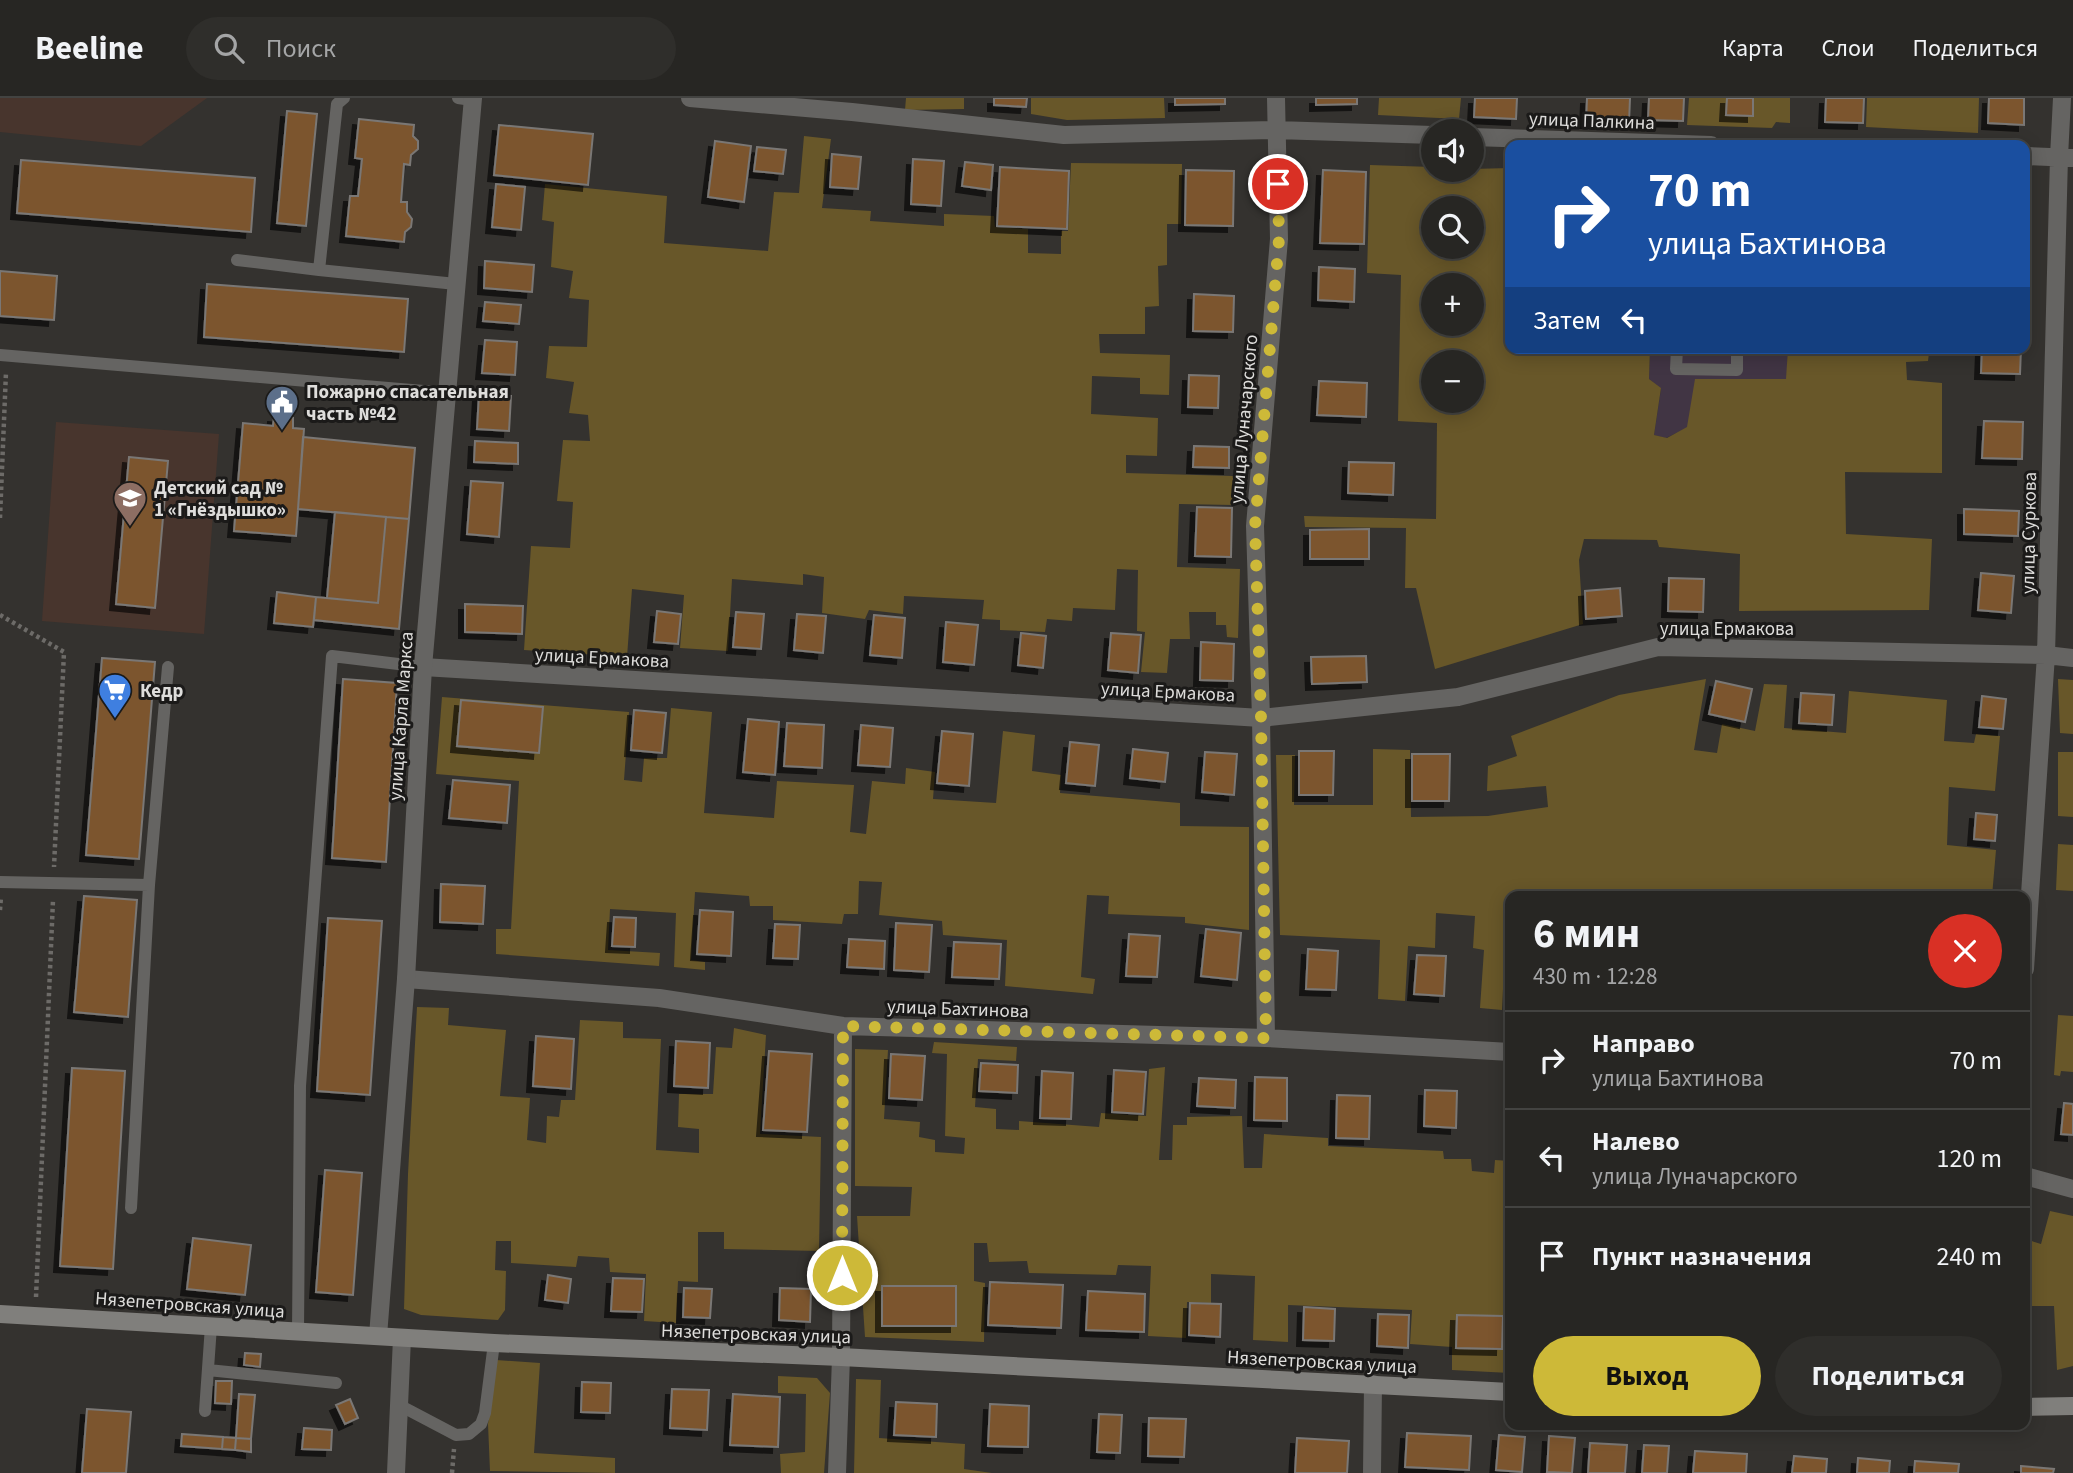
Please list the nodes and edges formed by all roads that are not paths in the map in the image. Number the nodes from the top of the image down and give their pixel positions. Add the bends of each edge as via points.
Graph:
1 (344, 98) edge
2 (690, 98) edge
3 (1276, 98) edge
4 (2062, 98) edge
5 (468, 99) edge
6 (1276, 130) junction
7 (1421, 135) edge
8 (1484, 137) edge
9 (1553, 140) edge
10 (2030, 156) edge
11 (2066, 157) edge
12 (237, 260) dead end
13 (320, 270) junction
14 (456, 284) junction
15 (1677, 354) edge
16 (1737, 354) edge
17 (3, 355) edge
18 (447, 393) junction
19 (2046, 655) junction
20 (2073, 658) edge
21 (168, 667) dead end
22 (423, 667) junction
23 (1261, 718) junction
24 (0, 882) edge
25 (149, 884) junction
26 (2030, 894) edge
27 (406, 979) junction
28 (843, 1026) junction
29 (1266, 1038) junction
30 (1505, 1052) edge
31 (2030, 1177) edge
32 (2073, 1189) edge
33 (131, 1208) dead end
34 (0, 1314) edge
35 (211, 1326) junction
36 (298, 1332) junction
37 (378, 1336) junction
38 (402, 1338) junction
39 (494, 1343) junction
40 (841, 1357) junction
41 (208, 1370) junction
42 (336, 1383) dead end
43 (1373, 1384) junction
44 (1505, 1392) edge
45 (400, 1405) junction
46 (2073, 1406) edge
47 (2030, 1407) edge
48 (205, 1411) dead end
49 (396, 1473) edge
50 (837, 1473) edge
51 (1372, 1473) edge

1 - 13 lane via 337,104
2 - 6 street via 1064,135
3 - 6 street, улица Луначарского
4 - 11 street, улица Суркова
5 - 14 street, улица Карла Маркса
6 - 7 street
6 - 23 street, улица Луначарского via 1279,239 1255,526
8 - 9 street, улица Палкина
10 - 11 street
11 - 19 street, улица Суркова
12 - 13 lane
13 - 14 lane
14 - 18 street, улица Карла Маркса
15 - 16 lane via 1676,369 1737,370
17 - 18 lane
18 - 22 street, улица Карла Маркса
19 - 20 street, улица Ермакова
19 - 23 street, улица Ермакова via 1658,646 1458,697
19 - 26 street, улица Суркова
21 - 25 lane
22 - 23 street, улица Ермакова
22 - 27 street, улица Карла Маркса
22 - 36 lane via 332,656 300,1086
23 - 29 street, улица Луначарского
24 - 25 lane
25 - 33 lane
27 - 28 street, улица Бахтинова via 659,998
27 - 37 street, улица Карла Маркса
28 - 29 street, улица Бахтинова
28 - 40 street
29 - 30 street, улица Бахтинова
31 - 32 street
34 - 35 main road, Нязепетровская улица
35 - 36 main road, Нязепетровская улица
35 - 41 lane
36 - 37 main road, Нязепетровская улица
37 - 38 main road, Нязепетровская улица
38 - 39 main road, Нязепетровская улица
38 - 45 street
39 - 40 main road, Нязепетровская улица
39 - 45 lane via 485,1413 469,1434 456,1435
40 - 43 main road, Нязепетровская улица
40 - 50 street
41 - 42 lane
41 - 48 lane
43 - 44 main road, Нязепетровская улица
43 - 51 street
45 - 49 street
46 - 47 main road

